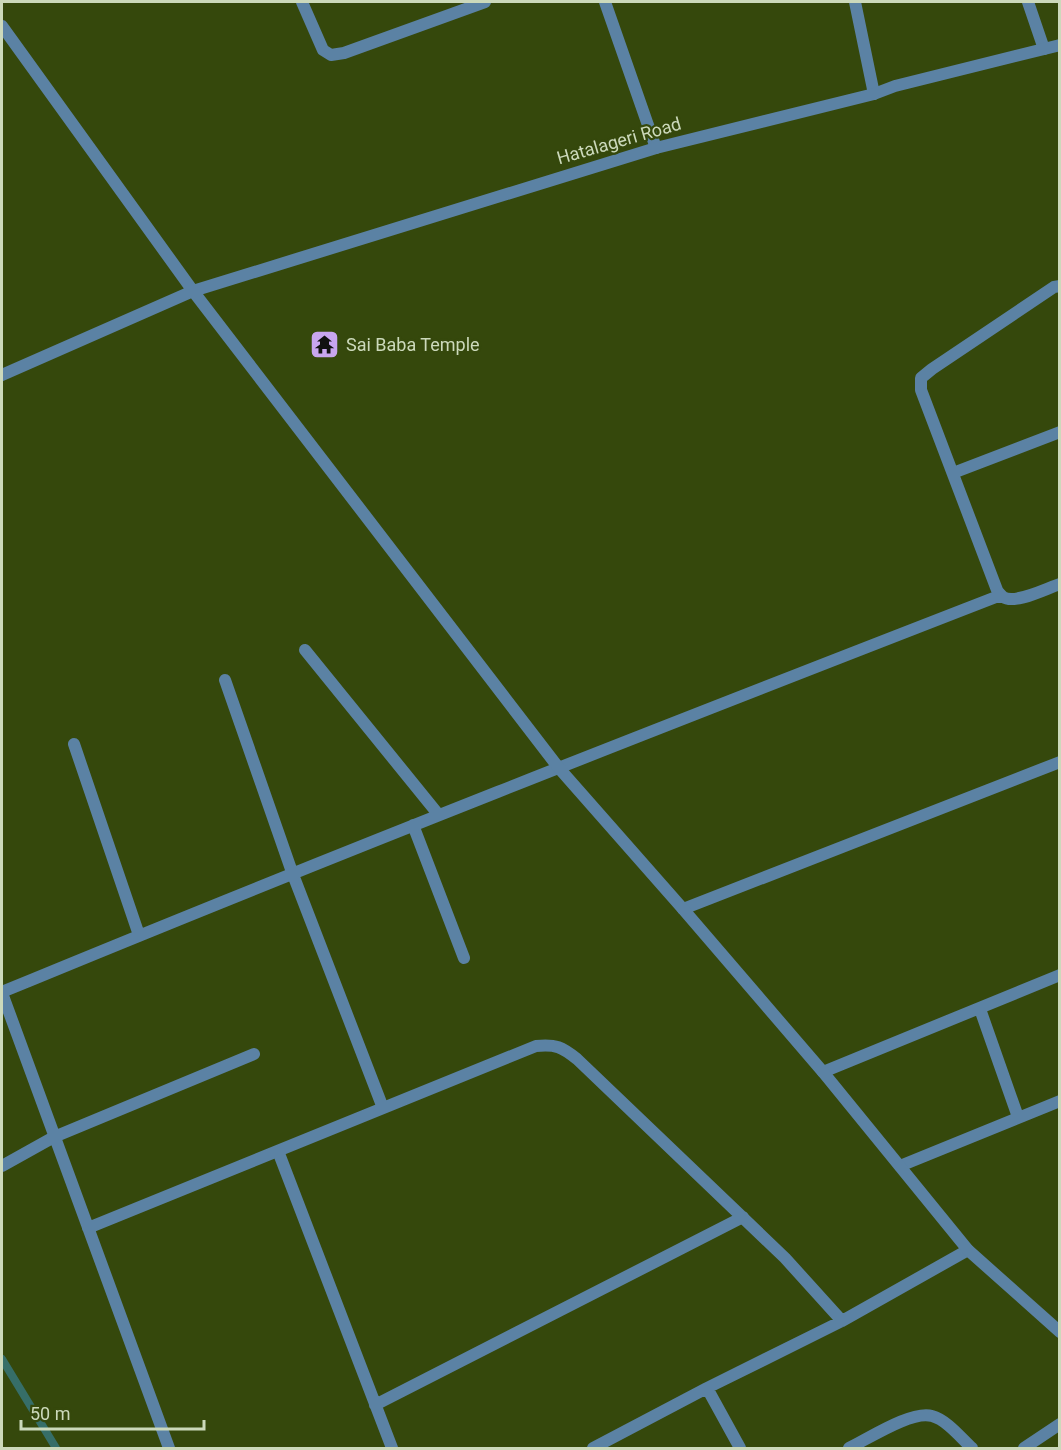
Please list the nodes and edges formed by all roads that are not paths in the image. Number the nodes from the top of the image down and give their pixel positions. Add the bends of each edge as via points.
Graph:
1 (302, 2) edge
2 (485, 2) edge
3 (605, 2) edge
4 (855, 2) edge
5 (1028, 2) edge
6 (2, 26) edge
7 (1059, 45) edge
8 (1044, 49) junction
9 (874, 94) junction
10 (656, 148) junction
11 (1059, 286) edge
12 (193, 291) junction
13 (2, 375) edge
14 (1059, 432) edge
15 (953, 473) junction
16 (1059, 584) edge
17 (1002, 597) junction
18 (305, 650) dead end
19 (225, 680) dead end
20 (74, 744) dead end
21 (1059, 762) edge
22 (558, 767) junction
23 (438, 814) junction
24 (413, 825) junction
25 (292, 873) junction
26 (683, 909) junction
27 (139, 935) junction
28 (464, 958) dead end
29 (1059, 975) edge
30 (2, 993) edge
31 (980, 1009) junction
32 (254, 1054) dead end
33 (823, 1072) junction
34 (1059, 1101) edge
35 (383, 1108) junction
36 (1018, 1117) junction
37 (54, 1137) junction
38 (278, 1150) junction
39 (2, 1166) edge
40 (900, 1166) junction
41 (743, 1217) junction
42 (87, 1228) junction
43 (969, 1251) junction
44 (842, 1321) junction
45 (1059, 1332) edge
46 (707, 1388) junction
47 (375, 1405) junction
48 (1059, 1424) edge
49 (613, 1444) edge
50 (169, 1449) edge
51 (392, 1449) edge
52 (593, 1449) edge
53 (740, 1449) edge
54 (849, 1449) edge
55 (972, 1449) edge
56 (1024, 1449) edge

1 - 2 street via 323,50 331,55
3 - 10 street
4 - 9 street
5 - 8 street
6 - 12 street
7 - 8 street, Hatalageri Road
8 - 9 street, Hatalageri Road
9 - 10 street, Hatalageri Road
10 - 12 street, Hatalageri Road
11 - 15 street via 921,378 921,390
12 - 13 street, Hatalageri Road
12 - 22 street
14 - 15 street
15 - 17 street
16 - 17 street via 1020,599
17 - 22 street
18 - 23 street
19 - 25 street
20 - 27 street
21 - 26 street
22 - 23 street
22 - 26 street
23 - 24 street
24 - 25 street
24 - 28 street
25 - 27 street
25 - 35 street
26 - 33 street
27 - 30 street
29 - 31 street
30 - 37 street
31 - 33 street
31 - 36 street
32 - 37 street
33 - 40 street
34 - 36 street
35 - 38 street
35 - 41 street via 536,1046 565,1049
36 - 40 street
37 - 39 street
37 - 42 street
38 - 42 street
38 - 47 street
40 - 43 street
41 - 44 street
41 - 47 street
42 - 50 street
43 - 44 street
43 - 45 street
44 - 46 street
46 - 49 street
46 - 53 street
47 - 51 street
48 - 56 street
49 - 52 street
54 - 55 street via 917,1415 932,1416

